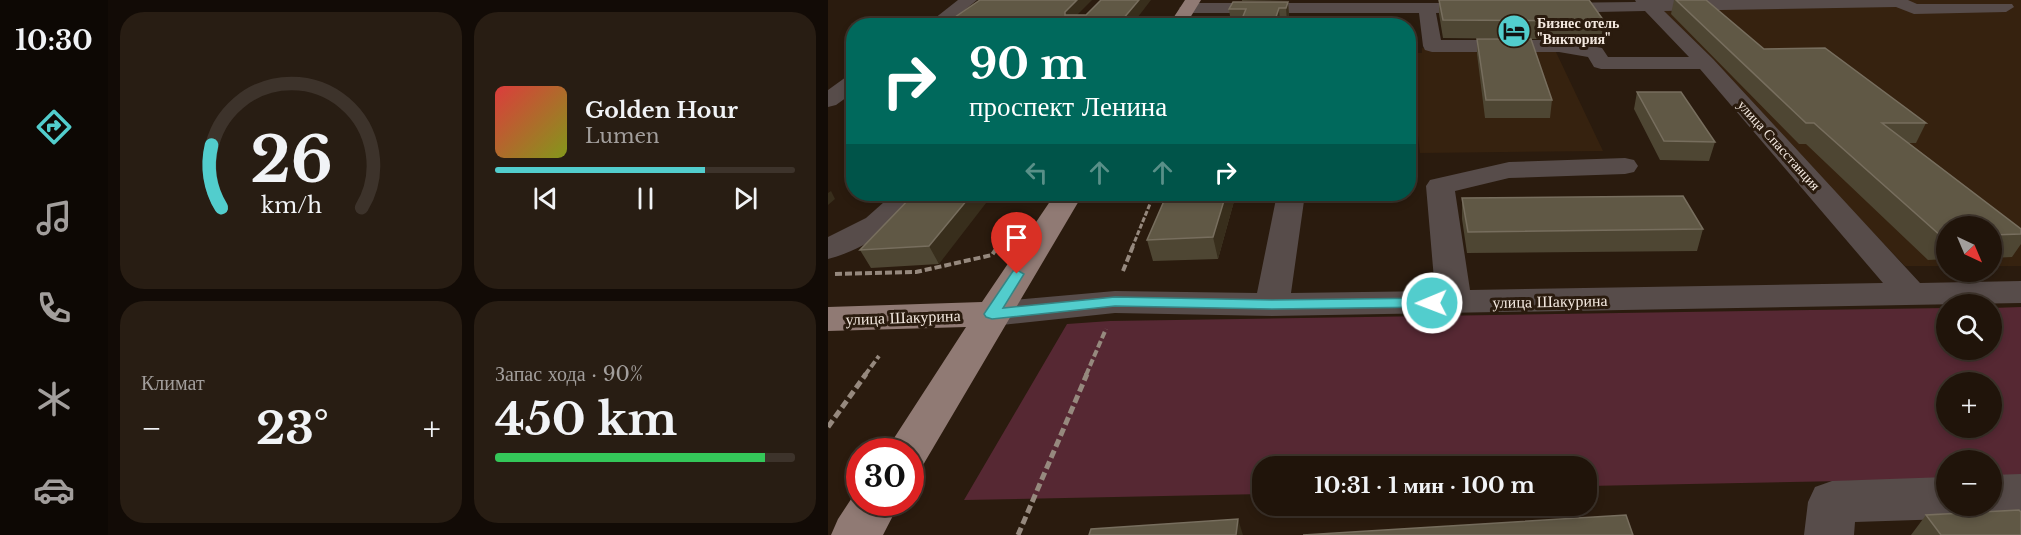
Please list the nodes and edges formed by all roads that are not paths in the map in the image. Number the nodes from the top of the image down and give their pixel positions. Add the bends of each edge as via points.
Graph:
1 (969, 0) edge
2 (1897, 1) edge
3 (1190, 4) edge
4 (1647, 4) edge
5 (1437, 6) edge
6 (1313, 7) junction
7 (2006, 7) dead end
8 (1500, 8) edge
9 (1535, 8) edge
10 (944, 18) edge
11 (1181, 18) edge
12 (1311, 18) edge
13 (1706, 63) junction
14 (846, 88) edge
15 (828, 100) edge
16 (828, 108) edge
17 (846, 108) edge
18 (1625, 166) dead end
19 (902, 201) edge
20 (1065, 201) edge
21 (1290, 201) edge
22 (828, 249) edge
23 (2021, 292) edge
24 (1911, 294) junction
25 (1454, 302) junction
26 (1272, 305) junction
27 (992, 314) junction
28 (828, 319) edge
29 (917, 438) edge
30 (2021, 495) edge
31 (2002, 496) edge
32 (1936, 498) edge
33 (868, 516) edge
34 (856, 535) edge
35 (1829, 535) edge

1 - 10 street
2 - 4 street
2 - 7 street via 1914,9
3 - 6 street
3 - 11 main road
4 - 9 street
4 - 13 street, улица Спасстанция
5 - 6 street
5 - 8 street
5 - 13 street via 1432,46 1559,46 1595,51 1601,63
6 - 12 street
13 - 24 street, улица Спасстанция
14 - 15 street
16 - 17 street
18 - 25 street via 1509,170 1440,186
19 - 22 street via 878,224
20 - 27 main road
21 - 26 street
23 - 24 street, улица Шакурина
24 - 25 street, улица Шакурина
25 - 26 street, улица Шакурина
26 - 27 street, улица Шакурина via 1115,302
27 - 28 main road, улица Шакурина
27 - 29 main road
30 - 31 street
32 - 35 street via 1833,502
33 - 34 main road

